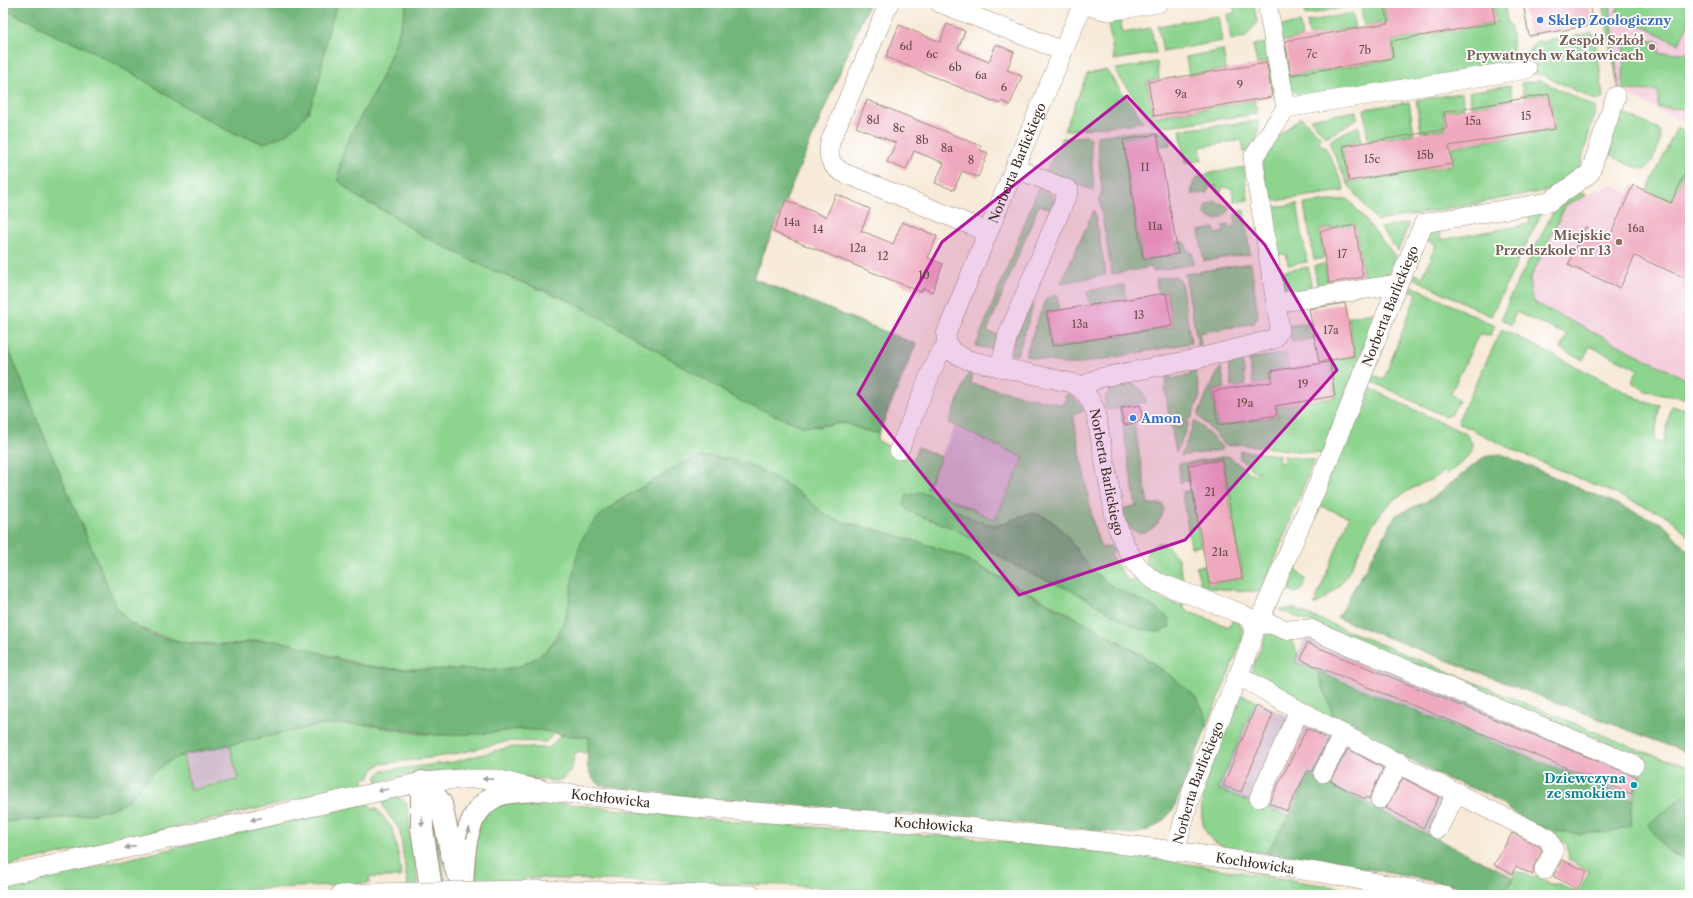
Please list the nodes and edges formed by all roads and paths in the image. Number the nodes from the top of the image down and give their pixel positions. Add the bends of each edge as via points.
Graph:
1 (889, 3) edge
2 (940, 3) edge
3 (1158, 3) edge
4 (1267, 3) edge
5 (1083, 4) edge
6 (1063, 51) junction
7 (1526, 69) dead end
8 (1616, 96) dead end
9 (1286, 108) junction
10 (1015, 168) junction
11 (988, 232) junction
12 (1398, 284) junction
13 (1276, 303) junction
14 (947, 344) junction
15 (1000, 367) junction
16 (1080, 387) junction
17 (899, 450) dead end
18 (1253, 625) junction
19 (1238, 675) junction
20 (1299, 711) junction
21 (1343, 734) junction
22 (1399, 762) junction
23 (1634, 765) dead end
24 (1323, 774) dead end
25 (422, 782) junction
26 (539, 790) junction
27 (1457, 792) junction
28 (1259, 798) dead end
29 (1380, 799) dead end
30 (1438, 829) dead end
31 (1175, 851) junction
32 (1544, 870) dead end
33 (3, 876) edge
34 (463, 890) edge
35 (340, 895) edge
36 (432, 895) edge
37 (752, 895) edge
38 (1444, 895) edge

1 - 11 street via 830,142 830,160 835,169
2 - 6 street
3 - 5 street, Norberta Barlickiego via 1108,11
4 - 9 street
5 - 6 street, Norberta Barlickiego
6 - 10 street, Norberta Barlickiego
7 - 9 street
8 - 12 street, Norberta Barlickiego via 1590,173 1549,202 1424,223
9 - 13 street via 1253,158
10 - 11 street, Norberta Barlickiego
10 - 15 street via 1070,190 1008,335
11 - 14 street, Norberta Barlickiego via 946,334
12 - 13 street
12 - 18 street, Norberta Barlickiego via 1329,459 1263,612
13 - 16 street via 1280,329 1274,339 1196,359 1099,378
14 - 15 street via 954,353 968,360
14 - 17 street, Norberta Barlickiego via 937,358
15 - 16 street via 1061,380
16 - 18 street, Norberta Barlickiego via 1089,396 1095,410 1116,522 1133,560 1147,576 1157,582 1242,614 1249,618
18 - 19 street, Norberta Barlickiego via 1254,633
18 - 23 street via 1270,624 1286,630 1310,629
19 - 20 street
19 - 31 street, Norberta Barlickiego via 1194,784
20 - 21 street
20 - 28 street
21 - 22 street
21 - 24 street
22 - 27 street
22 - 29 street
26 -> 25 street, Kochłowicka via 496,779
25 -> 33 street, Kochłowicka
25 - 34 main road via 441,804
25 -> 36 main road via 422,829
26 - 31 street, Kochłowicka via 698,808 968,827
34 -> 26 main road via 464,846 474,816 494,798 514,792
27 - 30 street
27 - 32 street via 1548,838 1554,851
31 - 38 street, Kochłowicka via 1322,873
35 - 37 street, bridge via 529,890

